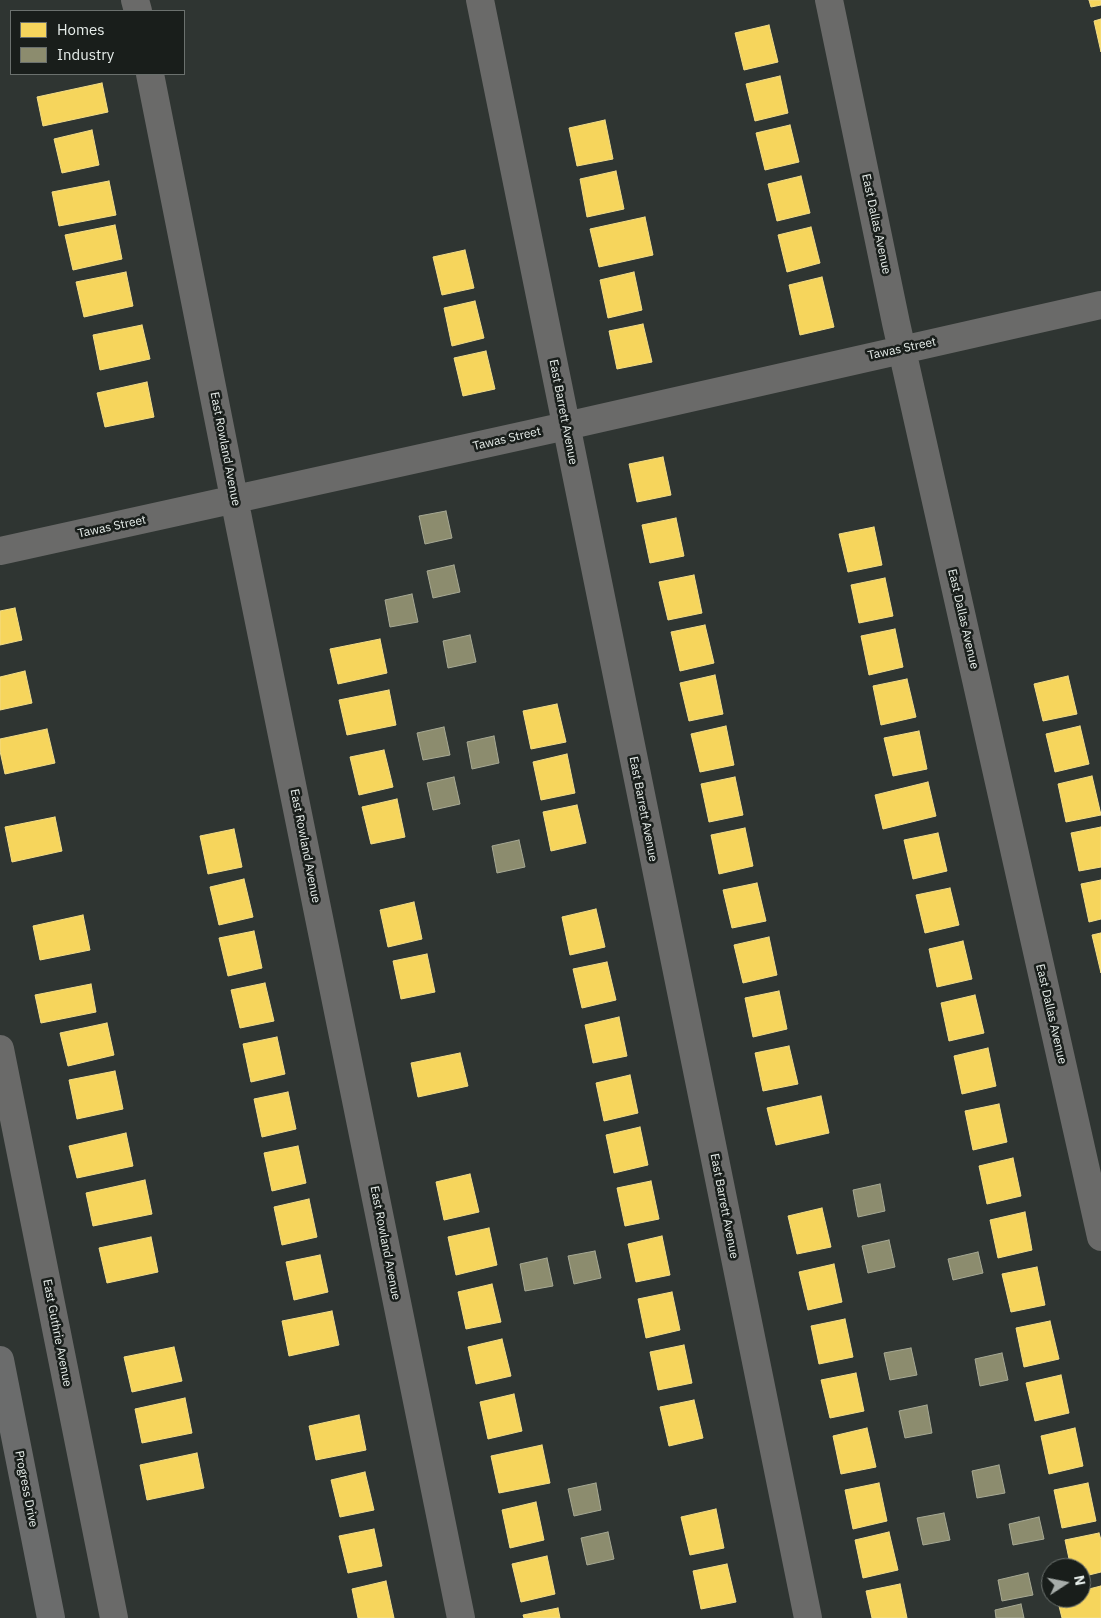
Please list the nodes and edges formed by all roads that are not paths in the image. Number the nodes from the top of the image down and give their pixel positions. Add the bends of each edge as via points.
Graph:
1 (480, 0) edge
2 (829, 0) edge
3 (150, 75) edge
4 (1101, 305) edge
5 (902, 349) junction
6 (566, 426) junction
7 (235, 500) junction
8 (0, 551) edge
9 (0, 1049) edge
10 (1101, 1237) edge
11 (0, 1360) edge
12 (52, 1618) edge
13 (114, 1618) edge
14 (461, 1618) edge
15 (808, 1618) edge

1 - 6 street, East Barrett Avenue
2 - 5 street, East Dallas Avenue
3 - 7 street, East Rowland Avenue
4 - 5 street, Tawas Street
5 - 6 street, Tawas Street
5 - 10 street, East Dallas Avenue
6 - 7 street, Tawas Street
6 - 15 street, East Barrett Avenue
7 - 8 street, Tawas Street
7 - 14 street, East Rowland Avenue
9 - 13 street, East Guthrie Avenue
11 - 12 main road, Progress Drive

